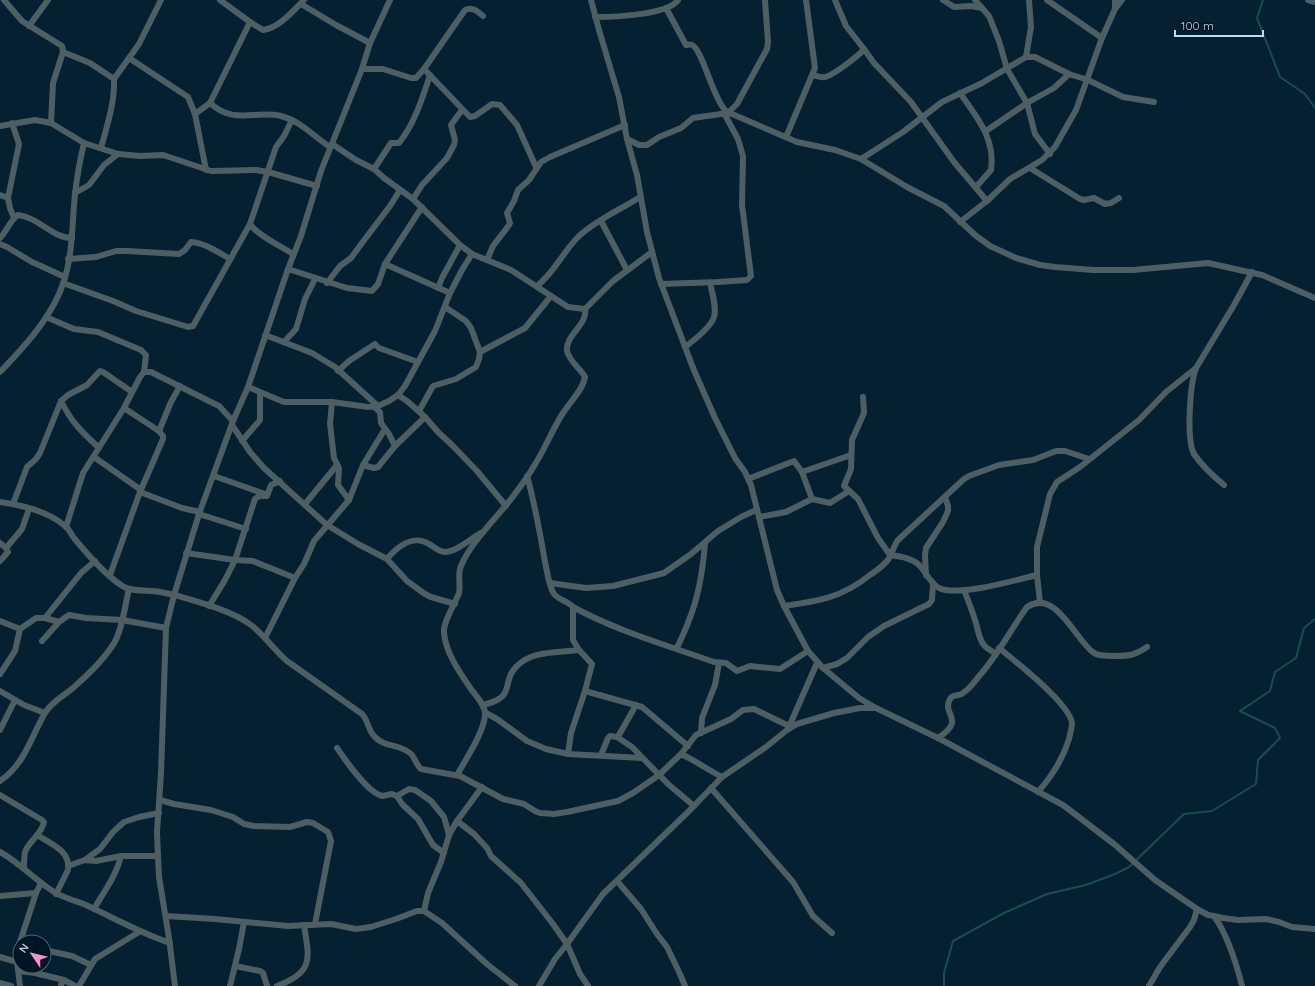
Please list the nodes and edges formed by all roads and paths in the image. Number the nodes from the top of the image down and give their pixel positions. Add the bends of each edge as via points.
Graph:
1 (4, 0) edge
2 (48, 0) edge
3 (161, 0) edge
4 (220, 0) edge
5 (390, 0) edge
6 (591, 0) edge
7 (678, 0) edge
8 (765, 0) edge
9 (806, 0) edge
10 (835, 0) edge
11 (943, 0) edge
12 (975, 0) edge
13 (1029, 0) edge
14 (1047, 0) edge
15 (1115, 0) edge
16 (1122, 0) edge
17 (1308, 0) edge
18 (302, 2) edge
19 (1315, 2) edge
20 (666, 8) junction
21 (982, 8) junction
22 (1116, 9) junction
23 (483, 16) dead end
24 (596, 17) junction
25 (250, 22) junction
26 (29, 26) junction
27 (1102, 38) junction
28 (370, 43) junction
29 (864, 49) junction
30 (63, 52) junction
31 (1026, 57) junction
32 (130, 58) junction
33 (362, 69) junction
34 (424, 69) junction
35 (1007, 69) junction
36 (1069, 74) junction
37 (430, 75) junction
38 (813, 75) junction
39 (114, 79) junction
40 (1088, 80) junction
41 (960, 93) junction
42 (1154, 102) dead end
43 (210, 103) junction
44 (1027, 103) junction
45 (462, 110) junction
46 (726, 113) junction
47 (195, 114) junction
48 (921, 118) junction
49 (292, 120) junction
50 (12, 123) junction
51 (51, 123) junction
52 (625, 125) junction
53 (0, 126) edge
54 (986, 131) junction
55 (786, 137) junction
56 (627, 139) junction
57 (84, 143) junction
58 (331, 146) junction
59 (102, 148) junction
60 (118, 154) junction
61 (1050, 154) junction
62 (861, 159) junction
63 (536, 167) junction
64 (374, 168) junction
65 (1030, 168) junction
66 (206, 170) junction
67 (268, 172) junction
68 (317, 186) junction
69 (976, 187) junction
70 (400, 190) junction
71 (75, 193) junction
72 (0, 195) edge
73 (640, 197) junction
74 (8, 198) junction
75 (1119, 198) dead end
76 (413, 199) junction
77 (987, 201) junction
78 (422, 207) junction
79 (14, 218) junction
80 (601, 221) junction
81 (960, 222) junction
82 (250, 224) junction
83 (0, 238) edge
84 (72, 238) junction
85 (0, 244) edge
86 (460, 245) junction
87 (652, 252) junction
88 (294, 254) junction
89 (472, 254) junction
90 (68, 259) junction
91 (230, 259) junction
92 (487, 260) junction
93 (385, 264) junction
94 (288, 269) junction
95 (627, 270) junction
96 (1252, 272) junction
97 (315, 278) junction
98 (64, 280) junction
99 (327, 283) junction
100 (710, 283) junction
101 (661, 284) junction
102 (536, 286) junction
103 (438, 288) junction
104 (450, 293) junction
105 (551, 296) junction
106 (1315, 298) edge
107 (445, 307) junction
108 (585, 309) junction
109 (46, 317) junction
110 (265, 335) junction
111 (284, 342) junction
112 (685, 347) junction
113 (480, 352) junction
114 (418, 362) junction
115 (1196, 368) junction
116 (338, 371) junction
117 (0, 372) edge
118 (144, 372) junction
119 (180, 386) junction
120 (248, 388) junction
121 (132, 392) junction
122 (260, 392) junction
123 (398, 394) junction
124 (862, 397) dead end
125 (61, 401) junction
126 (332, 402) junction
127 (376, 406) junction
128 (124, 408) junction
129 (419, 411) junction
130 (426, 417) junction
131 (233, 423) junction
132 (385, 429) junction
133 (159, 431) junction
134 (242, 441) junction
135 (395, 446) junction
136 (99, 448) junction
137 (852, 455) junction
138 (94, 456) junction
139 (1089, 459) junction
140 (337, 465) junction
141 (363, 465) junction
142 (802, 472) junction
143 (214, 476) junction
144 (527, 476) junction
145 (748, 479) junction
146 (280, 481) junction
147 (1224, 484) dead end
148 (140, 490) junction
149 (849, 491) junction
150 (268, 495) junction
151 (945, 497) junction
152 (812, 499) junction
153 (349, 500) junction
154 (0, 502) edge
155 (13, 504) junction
156 (305, 504) junction
157 (506, 506) junction
158 (29, 508) junction
159 (756, 510) junction
160 (200, 513) junction
161 (759, 517) junction
162 (327, 525) junction
163 (66, 527) junction
164 (246, 529) junction
165 (484, 532) junction
166 (0, 543) edge
167 (705, 543) junction
168 (6, 548) junction
169 (186, 553) junction
170 (890, 555) junction
171 (387, 559) junction
172 (235, 560) junction
173 (0, 561) edge
174 (95, 561) junction
175 (110, 575) junction
176 (1037, 575) junction
177 (927, 576) junction
178 (295, 578) junction
179 (550, 583) junction
180 (933, 583) junction
181 (129, 589) junction
182 (964, 590) junction
183 (174, 595) junction
184 (1040, 602) junction
185 (455, 604) junction
186 (209, 606) junction
187 (784, 606) junction
188 (573, 607) junction
189 (45, 618) junction
190 (122, 620) junction
191 (0, 621) edge
192 (59, 622) junction
193 (166, 628) junction
194 (20, 629) junction
195 (265, 638) junction
196 (42, 641) dead end
197 (1147, 647) dead end
198 (677, 648) junction
199 (579, 650) junction
200 (998, 650) junction
201 (808, 651) junction
202 (719, 663) junction
203 (818, 663) junction
204 (823, 668) junction
205 (0, 674) edge
206 (0, 691) edge
207 (585, 691) junction
208 (15, 700) junction
209 (483, 705) junction
210 (636, 705) junction
211 (876, 708) junction
212 (45, 713) junction
213 (486, 713) junction
214 (788, 728) junction
215 (0, 730) edge
216 (701, 733) junction
217 (617, 737) junction
218 (938, 738) junction
219 (688, 746) junction
220 (337, 748) dead end
221 (568, 754) junction
222 (682, 754) junction
223 (601, 755) junction
224 (642, 758) junction
225 (457, 775) junction
226 (659, 775) junction
227 (722, 777) junction
228 (0, 781) edge
229 (482, 787) junction
230 (711, 788) junction
231 (1038, 792) junction
232 (0, 795) edge
233 (397, 796) junction
234 (160, 800) junction
235 (694, 806) junction
236 (159, 813) junction
237 (444, 817) junction
238 (456, 823) junction
239 (38, 834) junction
240 (449, 835) junction
241 (0, 852) edge
242 (444, 853) junction
243 (121, 856) junction
244 (158, 856) junction
245 (85, 860) junction
246 (68, 866) junction
247 (24, 868) junction
248 (617, 880) junction
249 (41, 883) junction
250 (36, 893) junction
251 (56, 894) junction
252 (0, 896) edge
253 (1197, 909) junction
254 (94, 910) junction
255 (424, 911) junction
256 (166, 916) junction
257 (1214, 916) junction
258 (244, 922) junction
259 (315, 924) junction
260 (304, 925) junction
261 (1315, 929) edge
262 (139, 932) junction
263 (23, 934) edge
264 (832, 934) dead end
265 (170, 943) junction
266 (567, 944) junction
267 (52, 952) edge
268 (0, 956) edge
269 (12, 960) edge
270 (91, 965) junction
271 (235, 966) junction
272 (19, 974) edge
273 (38, 974) edge
274 (62, 983) edge
275 (0, 984) edge
276 (11, 986) edge
277 (20, 986) edge
278 (75, 986) edge
279 (79, 986) edge
280 (175, 986) edge
281 (230, 986) edge
282 (267, 986) edge
283 (277, 986) edge
284 (515, 986) edge
285 (538, 986) edge
286 (588, 986) edge
287 (685, 986) edge
288 (1150, 986) edge
289 (1242, 986) edge

1 - 26 street
2 - 26 street
3 - 32 street
4 - 25 street
5 - 28 street
6 - 24 street
7 - 20 street
8 - 46 street via 767,49 737,104
9 - 38 street via 815,62
10 - 29 street via 846,26
11 - 21 street via 954,7
12 - 21 street
13 - 31 street via 1031,27
14 - 27 street
15 - 22 street
16 - 22 street
17 - 19 street
18 - 25 street via 271,28 263,30
18 - 28 street via 336,25
20 - 24 street via 622,17
20 - 46 street via 686,45 694,47
21 - 35 street via 992,22
22 - 27 street
23 - 34 street via 473,8 465,10
24 - 52 street
25 - 43 street
26 - 30 street via 62,46
27 - 40 street
28 - 33 street
29 - 38 street via 830,76
29 - 48 street via 911,102
30 - 39 street via 90,63
30 - 51 street via 52,83
31 - 35 street
31 - 36 street via 1035,57
32 - 39 street
32 - 47 street via 188,97
33 - 34 street via 383,68 414,78
33 - 58 street
34 - 37 street
35 - 41 street
35 - 44 street
36 - 40 street
36 - 44 street via 1054,88
37 - 45 street
37 - 64 street via 418,113 403,139 399,143 391,143
38 - 55 street
39 - 59 street via 112,103
40 - 42 street via 1123,97
40 - 61 street via 1076,110
41 - 48 street via 942,102
41 - 54 street
43 - 47 street
43 - 49 street via 233,115 281,116
44 - 54 street
44 - 61 street via 1035,134
45 - 63 street via 473,117 492,104 500,105 516,124
45 - 76 street via 451,125 455,140 447,158 422,185
46 - 55 street
46 - 56 street via 693,118 681,128 647,144 639,145
46 - 100 street via 743,156 742,206 751,274 747,280
47 - 66 street
48 - 62 street
48 - 69 street via 950,158
49 - 58 street
49 - 67 street via 276,147
50 - 51 street via 34,120
50 - 53 street
50 - 74 street via 18,144
51 - 57 street
52 - 56 street
52 - 63 street via 550,156
54 - 69 street via 991,168 990,173
55 - 62 street
56 - 73 street
57 - 59 street
57 - 71 street
58 - 64 street
58 - 68 street
59 - 60 street
60 - 66 street via 163,155
60 - 71 street via 104,165 89,185
61 - 65 street
62 - 81 street via 944,206
63 - 92 street via 529,180 518,190 507,213 509,226 493,246
64 - 70 street
65 - 75 street via 1080,199 1094,198 1105,204
65 - 77 street via 1010,179
66 - 67 street
67 - 68 street
67 - 82 street
68 - 88 street
69 - 77 street
70 - 76 street
70 - 99 street via 352,258 340,266
71 - 84 street
72 - 74 street
73 - 80 street
73 - 87 street
74 - 79 street
76 - 78 street
77 - 81 street
78 - 86 street
78 - 93 street
79 - 83 street
79 - 84 street via 18,214 22,215 62,237
80 - 95 street
80 - 102 street via 574,241 545,279
81 - 96 street via 990,246 1040,265 1125,270 1208,263
82 - 88 street via 253,229
82 - 91 street
84 - 90 street
85 - 98 street
86 - 89 street
86 - 103 street
87 - 95 street
87 - 101 street
88 - 94 street
89 - 92 street
89 - 104 street
90 - 91 street via 96,257 116,251 179,254 190,242 197,242
90 - 98 street
91 - 98 street via 193,326 188,327 136,311
92 - 102 street via 511,270
93 - 99 street via 372,291
93 - 103 street
94 - 97 street
94 - 110 street
95 - 108 street via 613,280
96 - 106 street
96 - 115 street
97 - 99 street
97 - 111 street via 305,299 296,329
98 - 109 street
100 - 101 street
100 - 112 street via 714,318
101 - 112 street
102 - 105 street
103 - 104 street
104 - 107 street
105 - 108 street via 568,307
105 - 113 street via 525,328
107 - 113 street via 466,321
107 - 114 street
108 - 144 street via 584,318 567,348 568,354 584,375 584,381
109 - 117 street via 34,336
109 - 118 street via 74,329 98,332 141,350 146,355
110 - 111 street
110 - 120 street
111 - 116 street via 312,353
112 - 145 street via 715,418
113 - 129 street via 476,367 433,386
114 - 116 street via 379,348 375,344
114 - 123 street
115 - 139 street via 1166,392 1139,420
115 - 147 street via 1190,414 1194,452 1204,466
116 - 127 street
118 - 119 street via 151,372
118 - 121 street
119 - 131 street via 220,406
119 - 133 street
120 - 122 street
120 - 131 street
121 - 125 street via 100,371 88,385
121 - 128 street
122 - 126 street via 284,402
122 - 134 street via 260,420
123 - 127 street
123 - 129 street
124 - 137 street via 864,413 852,440
125 - 136 street via 76,426
125 - 155 street via 40,453 27,467
126 - 127 street
126 - 140 street via 330,422
127 - 132 street
128 - 133 street
128 - 136 street
129 - 130 street
130 - 135 street
130 - 157 street
131 - 134 street
131 - 143 street
132 - 135 street
132 - 141 street
133 - 148 street via 163,439
134 - 146 street via 261,464
135 - 141 street via 377,468
136 - 138 street
137 - 142 street
137 - 149 street via 851,470 844,486
138 - 148 street
138 - 163 street via 79,481
139 - 151 street via 1060,450 1033,460 999,465 969,476
139 - 176 street via 1053,487 1039,534
140 - 153 street via 338,485
140 - 156 street
141 - 153 street
142 - 145 street via 793,461
142 - 152 street
143 - 150 street
143 - 160 street
144 - 157 street
144 - 179 street
145 - 159 street
146 - 150 street via 271,485
146 - 156 street
148 - 160 street
148 - 175 street
149 - 152 street via 830,503
149 - 170 street via 858,500
150 - 164 street via 255,499
151 - 170 street via 898,540
151 - 177 street via 948,511 925,552
152 - 161 street via 786,512
153 - 162 street
154 - 155 street
155 - 158 street
156 - 162 street
157 - 165 street
158 - 163 street
158 - 168 street via 22,529
159 - 161 street
159 - 167 street via 718,531
160 - 164 street
160 - 169 street
161 - 187 street via 773,577
162 - 171 street
162 - 178 street via 314,541
163 - 174 street
164 - 172 street
165 - 171 street via 451,551 444,552 424,542 404,543
165 - 185 street via 460,567 459,590
166 - 168 street
167 - 179 street via 664,573 638,580 613,586 586,588
167 - 198 street via 703,568 690,619
168 - 173 street via 8,552
169 - 172 street
169 - 183 street
170 - 177 street via 915,562
170 - 187 street via 883,566 849,590 818,602
171 - 185 street via 407,581 425,594
172 - 178 street via 258,562
172 - 186 street
174 - 175 street
174 - 189 street via 81,573
175 - 181 street
176 - 182 street
176 - 184 street
177 - 180 street
178 - 195 street
179 - 188 street via 554,595
180 - 182 street via 947,590
180 - 204 street via 932,600 929,604 884,626 868,637 847,658
181 - 183 street
181 - 190 street
182 - 200 street via 978,635 988,648
183 - 186 street
183 - 193 street
184 - 197 street via 1063,616 1098,655 1131,656
184 - 200 street via 1028,607
185 - 209 street via 445,623 446,643 462,675
186 - 195 street via 242,619
187 - 201 street
188 - 198 street via 601,621
188 - 199 street via 573,637
189 - 192 street
189 - 194 street via 34,619
190 - 192 street via 69,615
190 - 193 street
190 - 212 street via 114,644 105,656 73,688 55,700
191 - 194 street
192 - 196 street
193 - 234 street
194 - 205 street via 15,651
195 - 225 street via 283,658 363,716 372,734 383,743 411,753 421,769
198 - 202 street
199 - 207 street via 592,664
199 - 209 street via 532,656 516,666 503,696 491,704
200 - 218 street via 967,690 951,698 948,704 952,726
200 - 231 street via 1047,691 1064,709 1072,723 1063,755 1055,771
201 - 202 street via 780,669 746,666 737,671 726,663
201 - 203 street
202 - 216 street via 715,685 702,718
203 - 204 street
203 - 214 street
204 - 211 street via 859,698
206 - 208 street
207 - 210 street
207 - 221 street via 571,733
208 - 212 street
208 - 215 street
209 - 213 street
210 - 217 street
210 - 219 street via 648,711
211 - 214 street via 834,713
211 - 218 street
212 - 228 street via 25,755
213 - 221 street via 527,741
213 - 225 street via 483,726
214 - 216 street via 763,713 747,709 721,725
214 - 227 street via 766,747
216 - 219 street via 696,735
217 - 223 street via 609,737
217 - 224 street
218 - 231 street
219 - 222 street
220 - 233 street via 350,768 372,790 382,796
221 - 223 street
222 - 226 street
222 - 227 street
223 - 224 street
224 - 226 street
225 - 229 street
226 - 229 street via 618,801 554,814 535,811 524,804 503,799
226 - 235 street
227 - 230 street
229 - 238 street
230 - 235 street
230 - 264 street via 793,882 813,916
231 - 253 street via 1063,805 1155,880
232 - 239 street via 42,820 44,824
233 - 237 street via 414,789 431,801
233 - 242 street via 418,819 433,845
234 - 236 street
234 - 259 street via 211,810 244,824 290,827 307,822 317,824 328,832 331,841
235 - 248 street
236 - 244 street
236 - 245 street via 124,822 100,849
237 - 238 street
237 - 240 street
238 - 240 street
238 - 266 street via 474,834 490,855 521,883
239 - 246 street via 60,849
239 - 247 street via 26,850
240 - 242 street
241 - 247 street
242 - 255 street via 428,893
243 - 244 street
243 - 245 street via 96,861
243 - 254 street via 116,874
244 - 256 street
245 - 246 street
246 - 251 street
247 - 249 street
248 - 266 street via 603,894
248 - 287 street via 641,909 666,947
249 - 250 street
249 - 251 street
250 - 252 street
250 - 263 street
251 - 254 street
253 - 257 street
253 - 288 street via 1190,927 1160,967
254 - 262 street
255 - 259 street via 356,929
255 - 284 street via 442,923
256 - 258 street
256 - 265 street
257 - 261 street via 1238,920 1266,919 1292,927
257 - 289 street via 1230,947
258 - 260 street
258 - 271 street
259 - 260 street
260 - 283 street via 308,954 306,967 295,978
262 - 265 street
262 - 270 street via 95,959
265 - 280 street
266 - 285 street
266 - 286 street
267 - 270 street via 72,956
268 - 269 street
270 - 279 street
271 - 281 street
271 - 282 street via 260,971
272 - 277 street
273 - 274 street
274 - 278 street
275 - 276 street

